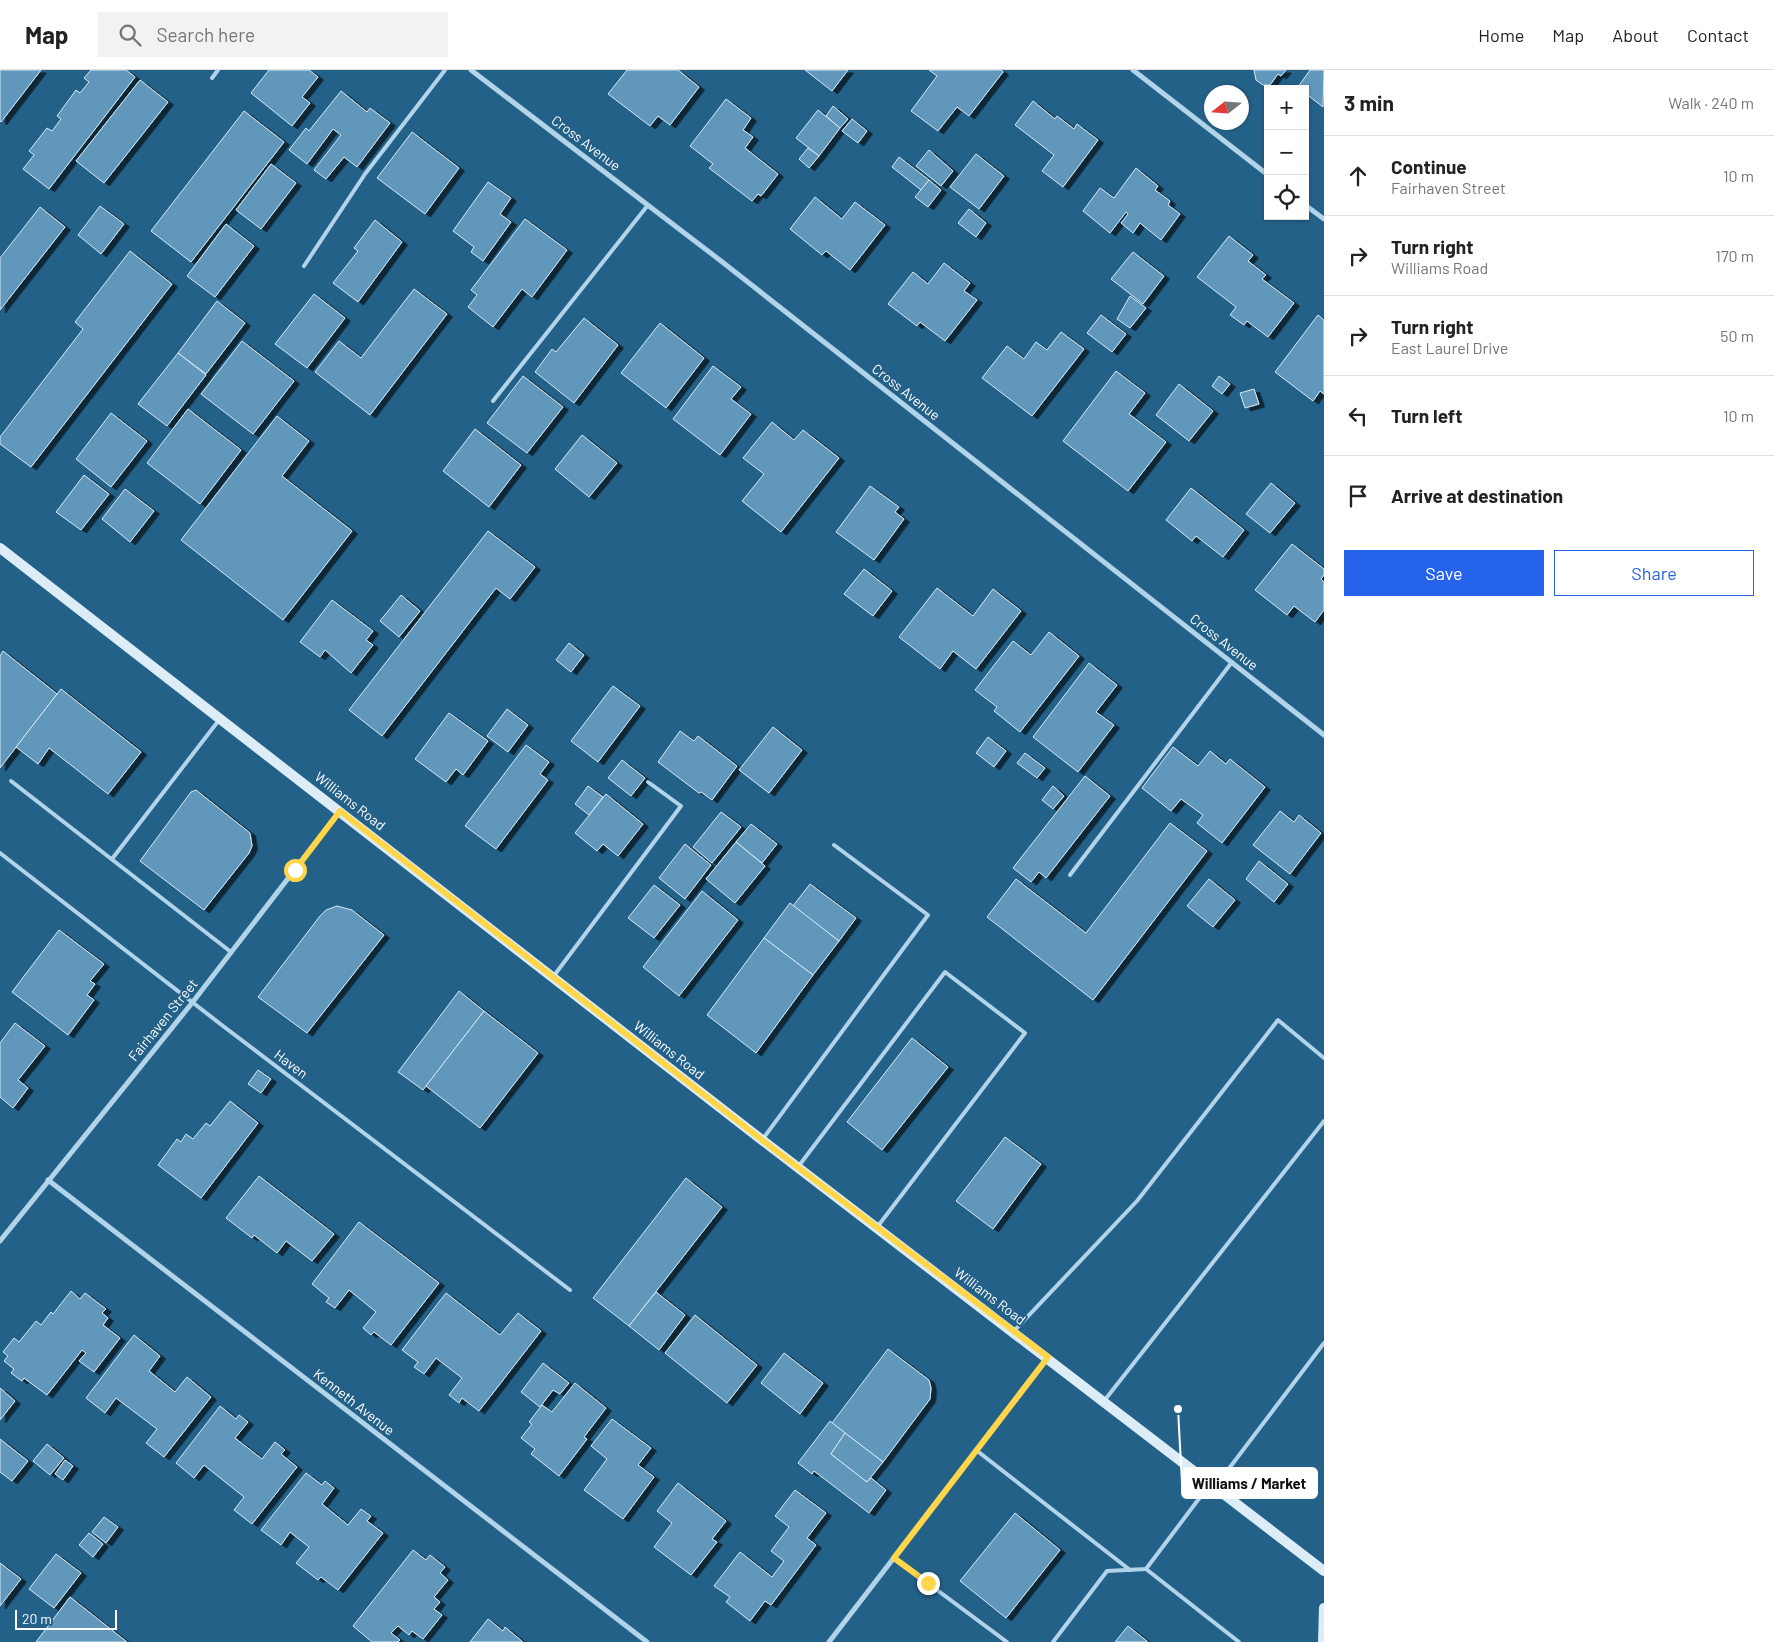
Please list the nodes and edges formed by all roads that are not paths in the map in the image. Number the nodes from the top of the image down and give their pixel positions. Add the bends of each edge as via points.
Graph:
1 (218, 70) edge
2 (444, 70) edge
3 (471, 70) edge
4 (1133, 70) edge
5 (212, 78) dead end
6 (1267, 175) edge
7 (648, 205) junction
8 (1309, 208) edge
9 (1324, 219) edge
10 (304, 266) dead end
11 (493, 401) dead end
12 (0, 548) edge
13 (1232, 662) junction
14 (221, 718) junction
15 (1324, 735) edge
16 (11, 781) dead end
17 (648, 782) dead end
18 (340, 811) junction
19 (834, 845) dead end
20 (0, 853) edge
21 (112, 859) junction
22 (1070, 875) dead end
23 (231, 952) junction
24 (553, 977) junction
25 (192, 1003) junction
26 (1324, 1058) edge
27 (1324, 1121) edge
28 (762, 1140) junction
29 (798, 1167) junction
30 (48, 1180) junction
31 (877, 1227) junction
32 (0, 1241) edge
33 (570, 1290) dead end
34 (1014, 1331) junction
35 (1324, 1343) edge
36 (1048, 1357) junction
37 (1104, 1401) junction
38 (976, 1450) junction
39 (1213, 1485) junction
40 (894, 1558) junction
41 (1146, 1569) junction
42 (1130, 1570) junction
43 (1324, 1571) edge
44 (1324, 1608) edge
45 (647, 1642) edge
46 (830, 1642) edge
47 (1006, 1642) edge
48 (1053, 1642) edge
49 (1239, 1642) edge
50 (1323, 1642) edge

1 - 5 lane
2 - 10 lane via 365,174
3 - 7 street, Cross Avenue
4 - 6 street
7 - 11 lane
7 - 13 street, Cross Avenue
8 - 9 street
12 - 14 main road, Williams Road
13 - 15 street, Cross Avenue
13 - 22 lane
14 - 18 main road, Williams Road
14 - 21 lane
16 - 21 lane
17 - 24 lane via 681,806
18 - 23 street, Fairhaven Street
18 - 24 main road, Williams Road
19 - 28 lane via 928,915
20 - 25 lane, Haven
21 - 23 lane
23 - 25 street, Fairhaven Street
24 - 28 main road, Williams Road
25 - 30 street, Fairhaven Street
25 - 33 lane, Haven
26 - 34 lane via 1278,1020 1137,1201
27 - 37 lane
28 - 29 main road, Williams Road
29 - 31 main road, Williams Road
29 - 31 lane via 945,972 1025,1033
30 - 32 street, Fairhaven Street
30 - 45 street, Kenneth Avenue
31 - 34 main road, Williams Road
34 - 36 main road, Williams Road
35 - 39 lane
36 - 37 main road, Williams Road
36 - 38 street
37 - 39 main road, Williams Road
38 - 40 street
38 - 42 lane
39 - 41 lane
39 - 43 main road, Williams Road
40 - 46 street
40 - 47 lane
41 - 42 lane
41 - 49 lane
42 - 48 lane via 1107,1571
44 - 50 main road

